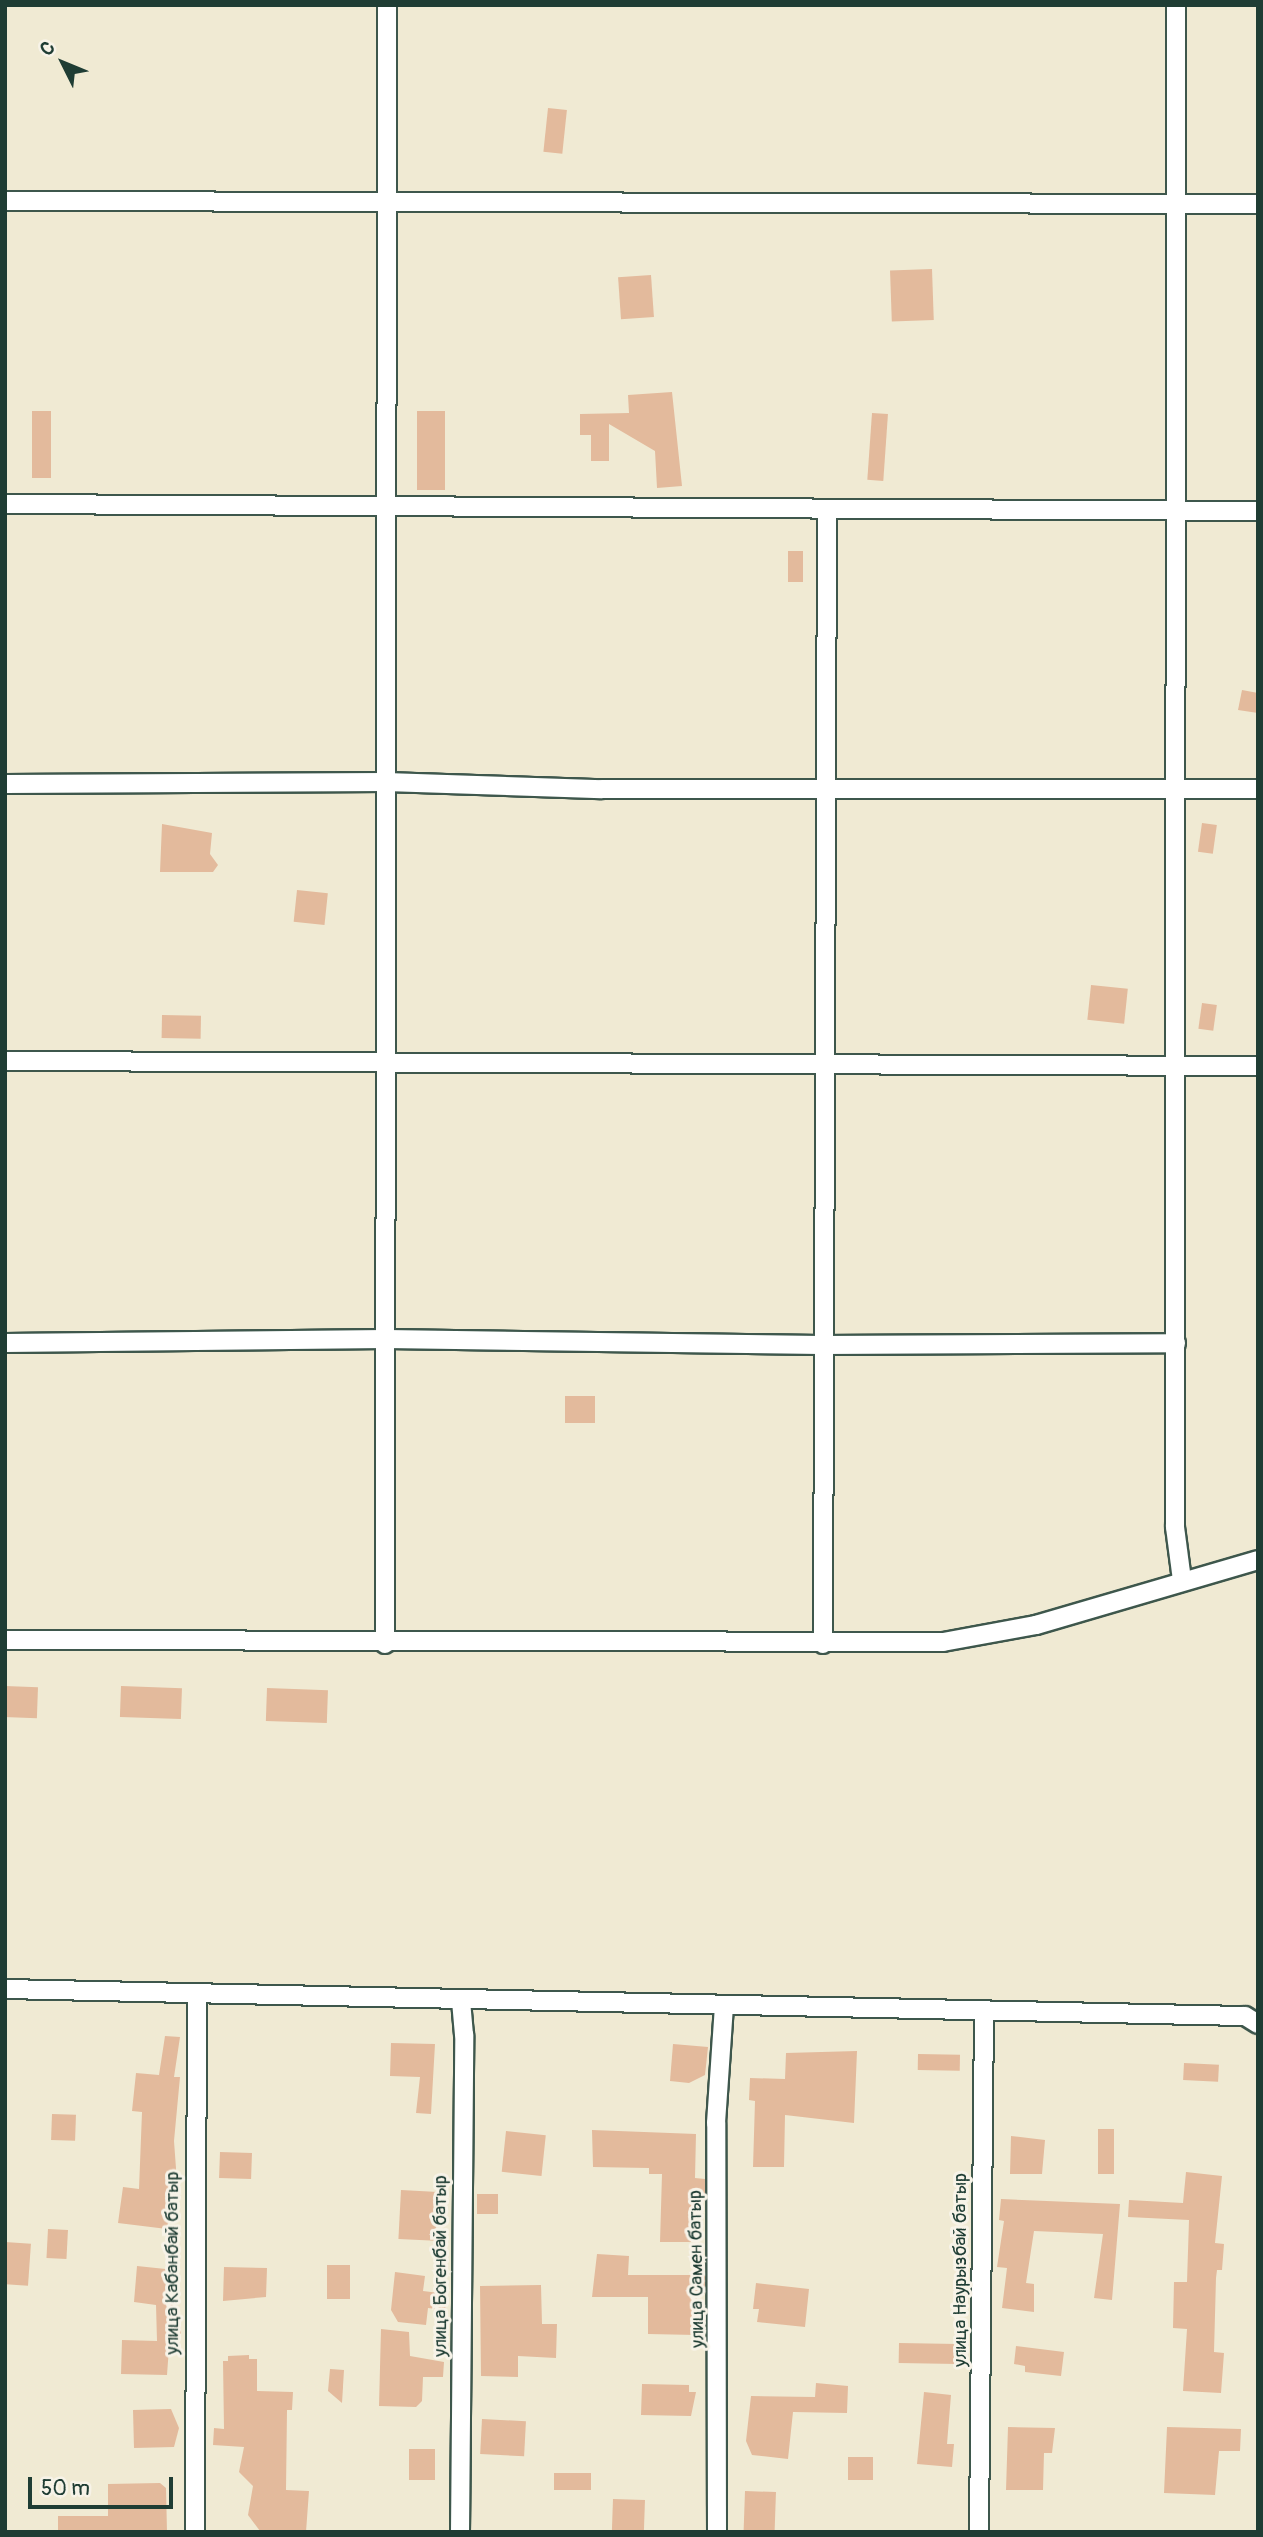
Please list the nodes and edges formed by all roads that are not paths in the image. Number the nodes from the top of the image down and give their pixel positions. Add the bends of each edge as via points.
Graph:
1 (387, 5) edge
2 (1176, 5) edge
3 (5, 201) edge
4 (385, 201) junction
5 (1258, 204) edge
6 (1176, 205) junction
7 (5, 505) edge
8 (386, 508) junction
9 (827, 509) junction
10 (1175, 512) junction
11 (1258, 512) edge
12 (386, 782) junction
13 (5, 784) edge
14 (1178, 789) junction
15 (1258, 789) edge
16 (824, 790) junction
17 (5, 1060) edge
18 (385, 1063) junction
19 (825, 1064) junction
20 (1177, 1065) junction
21 (1258, 1066) edge
22 (386, 1339) junction
23 (5, 1343) edge
24 (1176, 1343) junction
25 (821, 1345) junction
26 (1258, 1560) edge
27 (1182, 1580) junction
28 (5, 1640) edge
29 (385, 1644) junction
30 (823, 1644) junction
31 (5, 1989) edge
32 (197, 1994) junction
33 (461, 2000) junction
34 (724, 2005) junction
35 (984, 2010) junction
36 (1258, 2024) edge
37 (195, 2532) edge
38 (460, 2532) edge
39 (717, 2532) edge
40 (979, 2532) edge

1 - 4 street
2 - 6 street
3 - 4 street
4 - 6 street
4 - 8 street
5 - 6 street
6 - 10 street
7 - 8 street via 349,503
8 - 9 street
8 - 12 street
9 - 10 street
9 - 16 street
10 - 11 street
10 - 14 street
12 - 13 street
12 - 16 street
12 - 18 street
14 - 15 street
14 - 16 street
14 - 20 street
16 - 19 street
17 - 18 street
18 - 19 street
18 - 22 street
19 - 20 street
19 - 25 street
20 - 21 street
20 - 24 street
22 - 23 street
22 - 25 street
22 - 29 street
24 - 25 street
24 - 27 street via 1175,1527
25 - 30 street
26 - 27 street
27 - 30 street via 985,1638
28 - 29 street
29 - 30 street
31 - 32 street
32 - 33 street
32 - 37 street, улица Кабанбай батыр
33 - 34 street
33 - 38 street, улица Богенбай батыр
34 - 35 street
34 - 39 street, улица Самен батыр via 716,2123
35 - 36 street via 1245,2016
35 - 40 street, улица Наурызбай батыр

